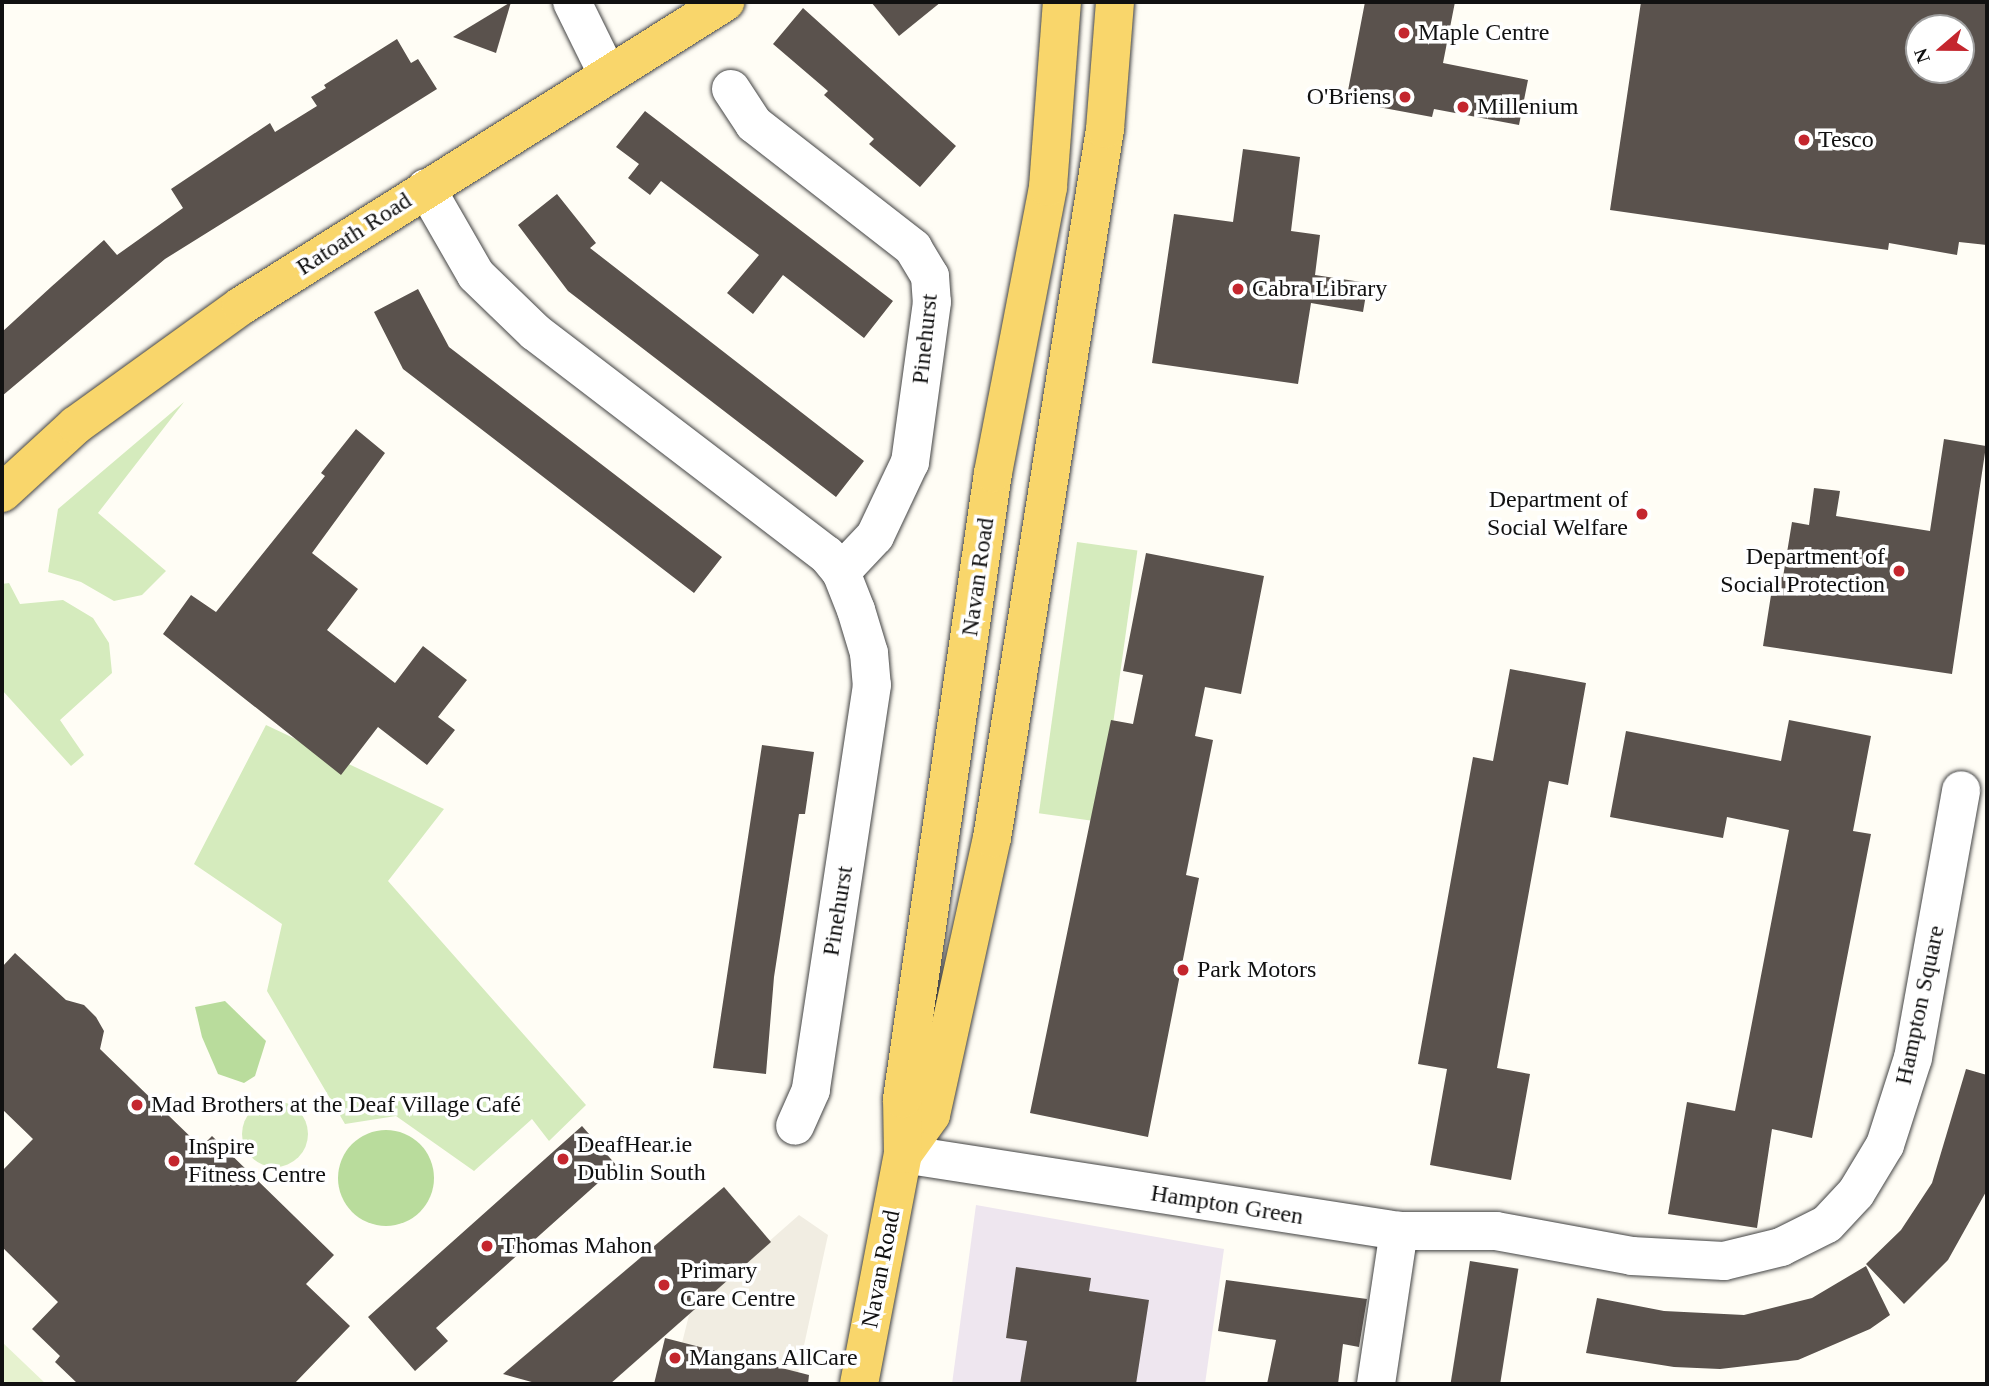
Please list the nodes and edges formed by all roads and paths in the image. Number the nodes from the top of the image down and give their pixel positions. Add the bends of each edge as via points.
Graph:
1 (572, 2) edge
2 (726, 2) edge
3 (1061, 3) edge
4 (1118, 9) edge
5 (607, 73) junction
6 (731, 89) dead end
7 (426, 188) junction
8 (2, 493) edge
9 (841, 572) junction
10 (1961, 790) dead end
11 (795, 1126) dead end
12 (903, 1154) junction
13 (1399, 1231) junction
14 (859, 1384) edge
15 (1376, 1384) edge

1 - 5 street
2 - 5 main road, Ratoath Road
3 - 12 main road, Navan Road via 1048,187 991,486 902,1099
4 - 12 main road, Navan Road via 1105,128 992,838 931,1115
5 - 7 main road, Ratoath Road
6 - 9 street, Pinehurst via 754,124 914,248 930,276 932,302 910,462 875,536
7 - 8 main road, Ratoath Road via 156,365 76,425
7 - 9 street, Pinehurst via 476,275 535,332 802,533
9 - 11 street, Pinehurst via 869,653 872,685 811,1090
10 - 13 street, Hampton Square via 1913,1058 1885,1145 1856,1193 1827,1224 1781,1247 1724,1261 1632,1256 1496,1231
12 - 13 street, Hampton Green
12 - 14 main road, Navan Road
13 - 15 street

